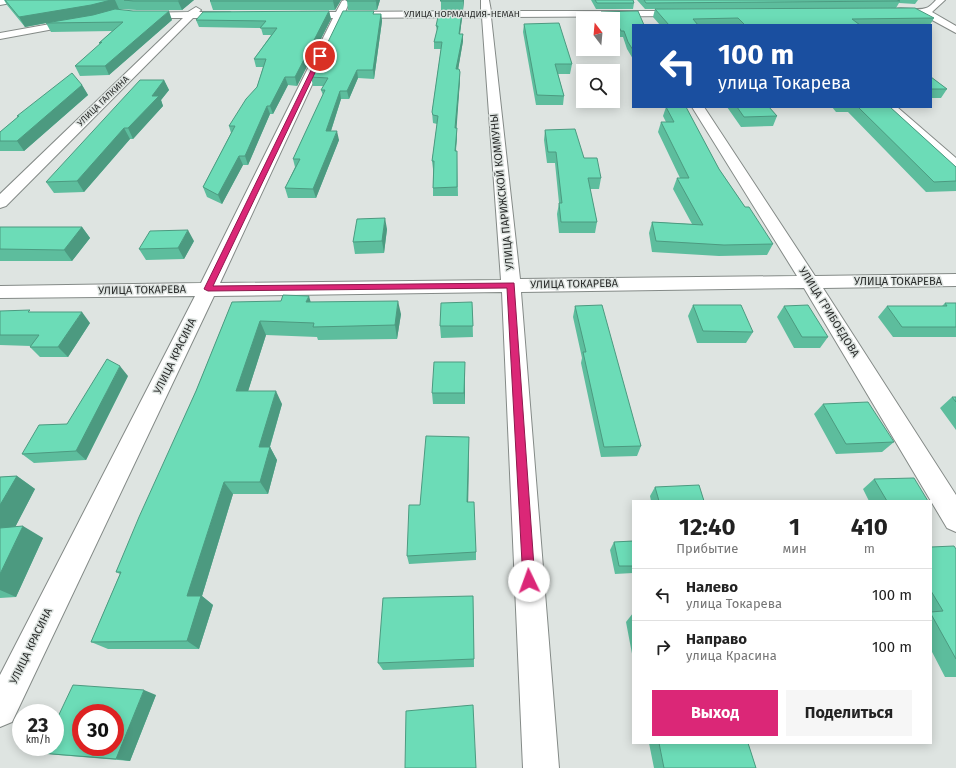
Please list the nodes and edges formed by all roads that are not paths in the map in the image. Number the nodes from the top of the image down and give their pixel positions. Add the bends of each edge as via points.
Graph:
1 (13, 0) edge
2 (206, 0) edge
3 (941, 0) edge
4 (0, 2) edge
5 (343, 7) edge
6 (485, 7) edge
7 (636, 10) junction
8 (929, 10) junction
9 (885, 12) edge
10 (944, 12) dead end
11 (694, 13) edge
12 (131, 14) edge
13 (191, 15) junction
14 (238, 15) edge
15 (293, 15) edge
16 (89, 20) edge
17 (644, 24) edge
18 (956, 30) edge
19 (0, 36) edge
20 (699, 108) edge
21 (890, 108) edge
22 (956, 166) edge
23 (0, 202) edge
24 (956, 280) edge
25 (810, 282) junction
26 (511, 285) junction
27 (208, 289) junction
28 (0, 292) edge
29 (956, 519) edge
30 (0, 710) edge
31 (540, 768) edge

1 - 4 street
2 - 13 street, УЛИЦА ГАЛКИНА
3 - 8 street
5 - 6 street, УЛИЦА НОРМАНДИЯ-НЕМАН
5 - 15 street, УЛИЦА НОРМАНДИЯ-НЕМАН
5 - 27 street, УЛИЦА КРАСИНА
6 - 7 street, УЛИЦА НОРМАНДИЯ-НЕМАН
6 - 26 street, УЛИЦА ПАРИЖСКОЙ КОММУНЫ
7 - 11 street, УЛИЦА НОРМАНДИЯ-НЕМАН
7 - 17 street
8 - 9 street
8 - 10 street
8 - 18 street
12 - 13 street
13 - 14 street
13 - 23 street, УЛИЦА ГАЛКИНА
16 - 19 street
20 - 25 street, УЛИЦА ГРИБОЕДОВА
21 - 22 street
24 - 25 street, УЛИЦА ТОКАРЕВА
25 - 26 street, УЛИЦА ТОКАРЕВА
25 - 29 street, УЛИЦА ГРИБОЕДОВА
26 - 27 street, УЛИЦА ТОКАРЕВА
26 - 31 street, УЛИЦА ПАРИЖСКОЙ КОММУНЫ
27 - 28 street, УЛИЦА ТОКАРЕВА
27 - 30 street, УЛИЦА КРАСИНА

